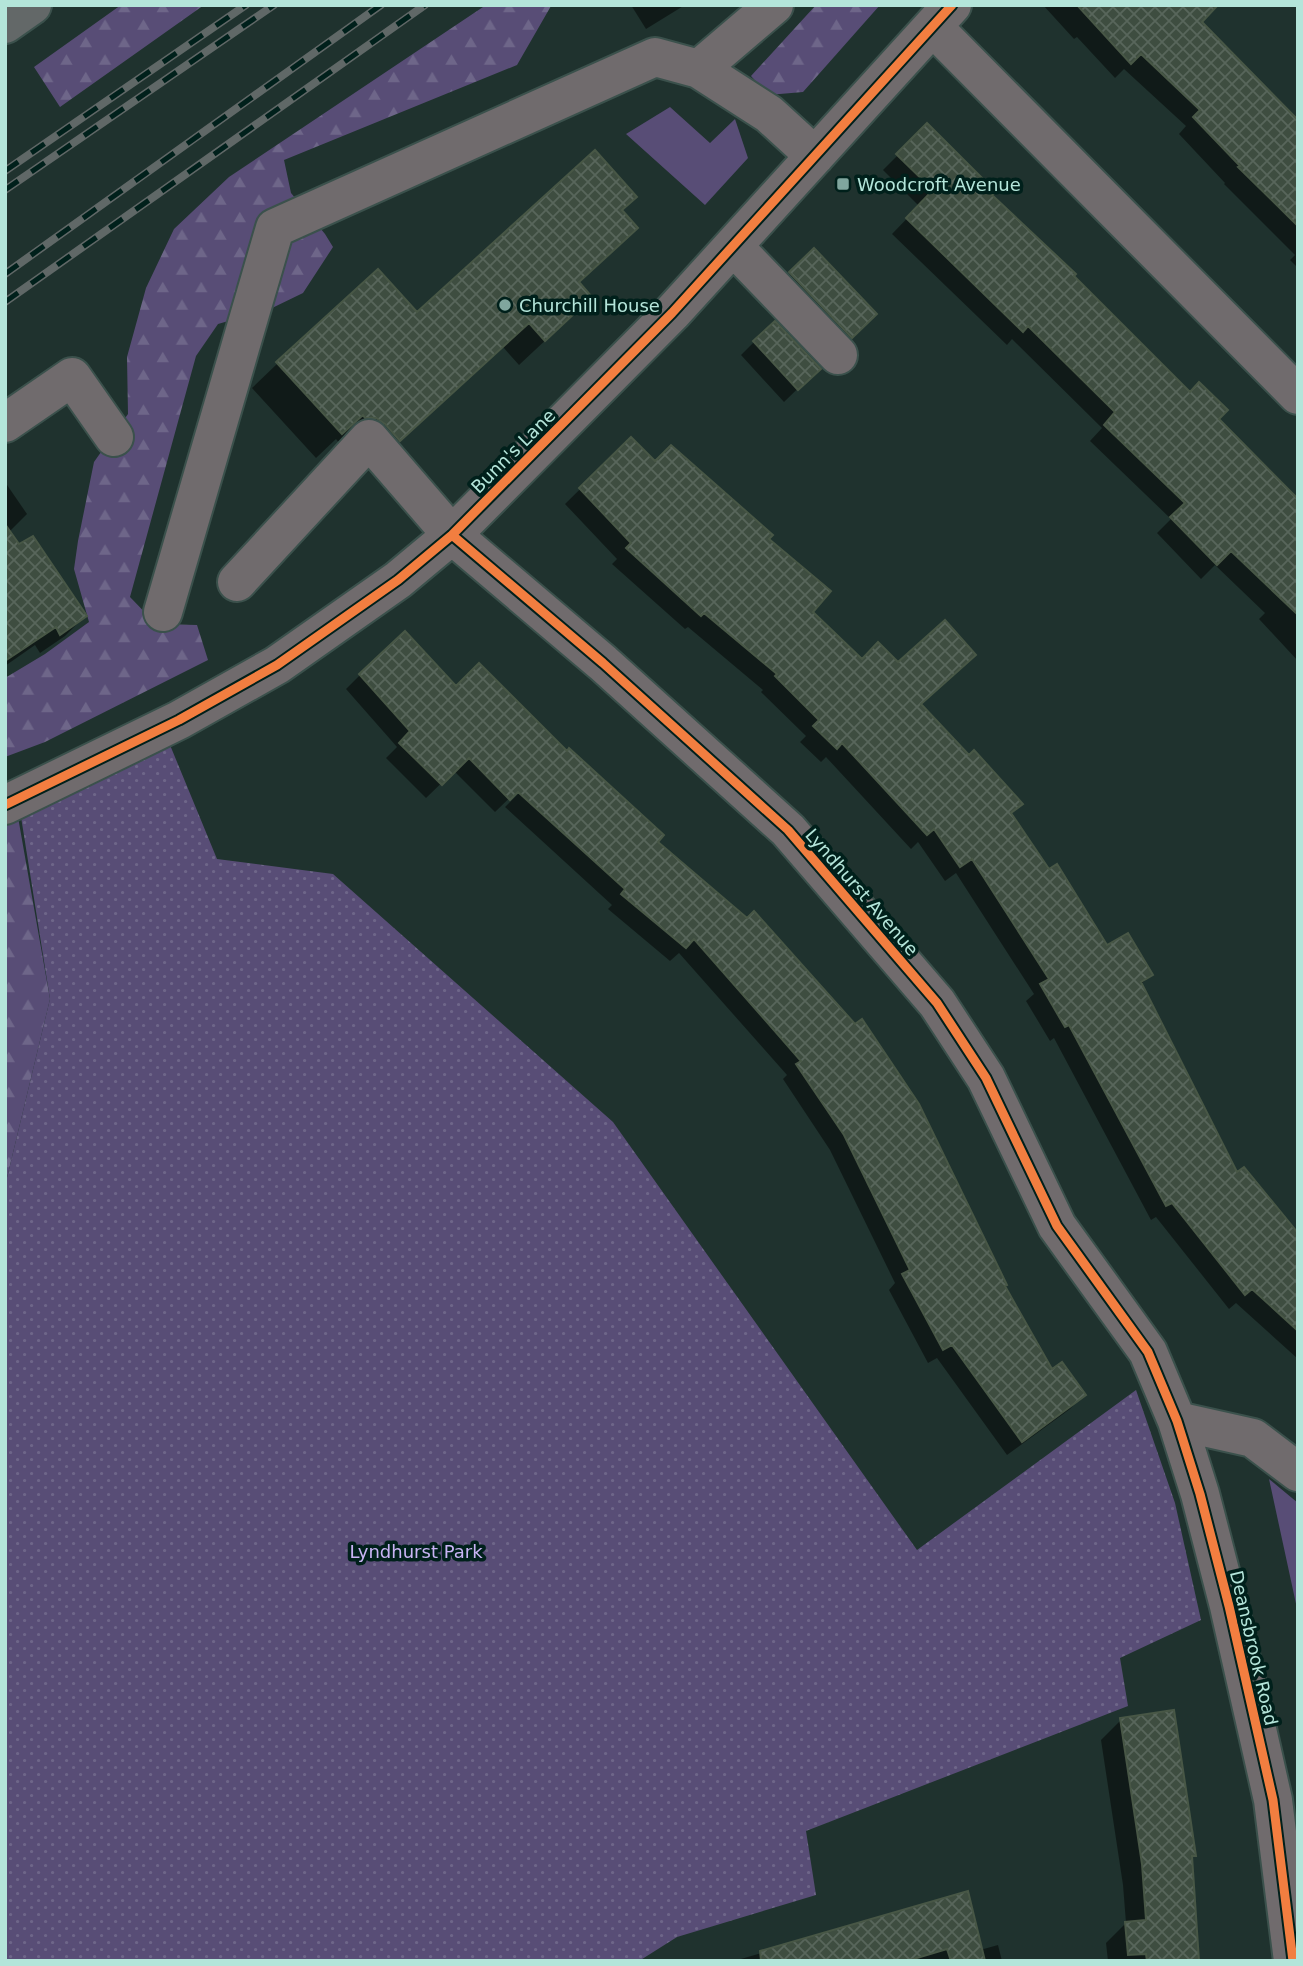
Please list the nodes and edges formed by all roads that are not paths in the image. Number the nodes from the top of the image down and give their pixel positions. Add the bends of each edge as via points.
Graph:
1 (32, 5) edge
2 (774, 5) edge
3 (943, 16) edge
4 (5, 24) edge
5 (699, 69) junction
6 (815, 156) junction
7 (733, 246) junction
8 (838, 355) dead end
9 (1298, 395) edge
10 (5, 423) edge
11 (114, 437) dead end
12 (452, 535) junction
13 (237, 582) dead end
14 (163, 612) dead end
15 (5, 805) edge
16 (1148, 1352) joint
17 (1177, 1421) junction
18 (1298, 1472) edge
19 (1293, 1961) edge

1 - 4 highway
2 - 5 street
3 - 6 street, Bunn's Lane
3 - 9 street
5 - 6 street via 769,114
5 - 14 street via 655,57 275,228
6 - 7 street, Bunn's Lane
7 - 8 street
7 - 12 street, Bunn's Lane
10 - 11 street via 72,377
12 - 13 street, Lyndhurst Avenue via 369,439
12 - 15 street, Bunn's Lane via 398,580 277,665 179,720
12 - 16 street, Lyndhurst Avenue via 788,830 937,1003 986,1078 1057,1226
16 - 17 street, Deansbrook Road
17 - 18 street via 1253,1438
17 - 19 street, Deansbrook Road via 1200,1494 1273,1800

